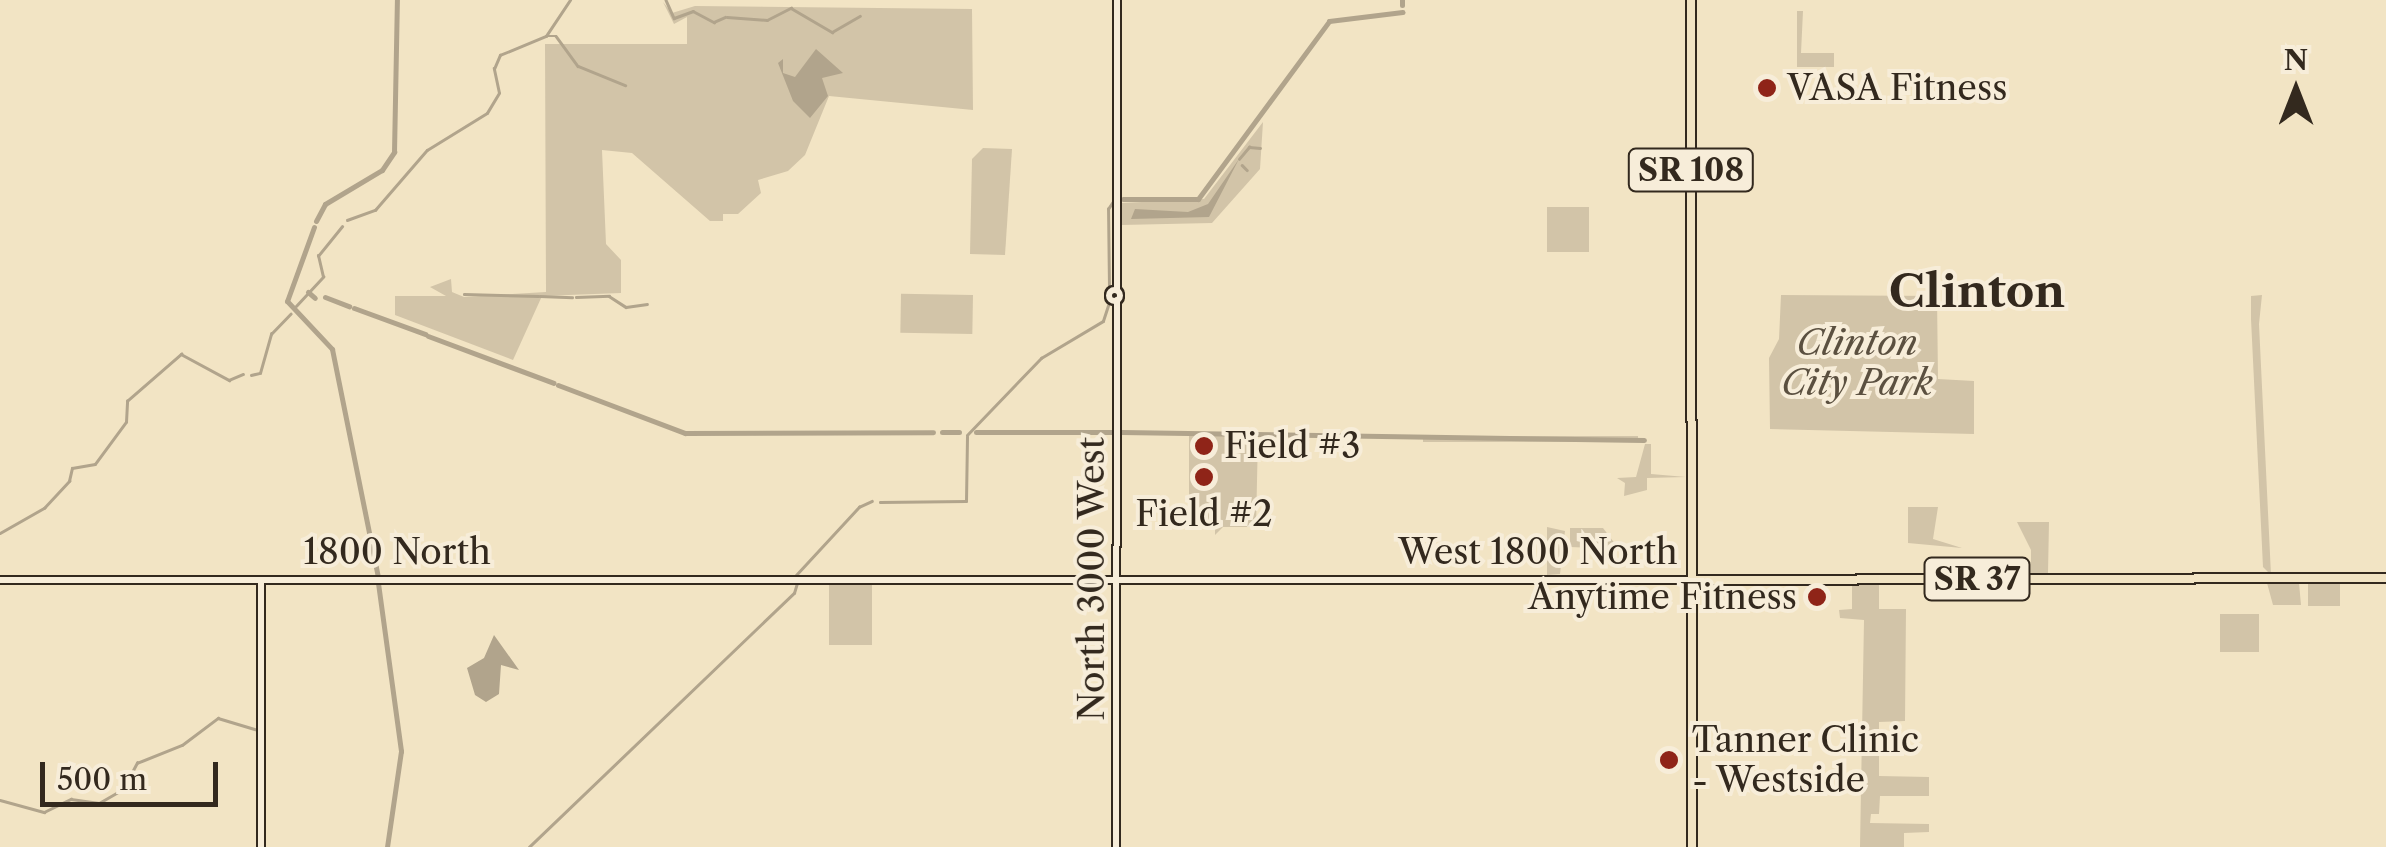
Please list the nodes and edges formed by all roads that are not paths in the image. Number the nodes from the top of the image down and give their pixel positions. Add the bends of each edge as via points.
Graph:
1 (1117, 0) edge
2 (1691, 0) edge
3 (2386, 578) edge
4 (0, 580) edge
5 (261, 580) junction
6 (796, 580) joint
7 (1116, 580) junction
8 (1692, 580) junction
9 (260, 847) edge
10 (1116, 847) edge
11 (1692, 847) edge

1 - 7 main road, North 3000 West
2 - 8 main road, SR 108
3 - 8 main road, West 1800 North / SR 37
4 - 5 main road, 1800 North / SR 37
5 - 6 main road, 1800 North / SR 37
5 - 9 main road
6 - 7 main road, West 1800 North / SR 37
7 - 8 main road, West 1800 North / SR 37
7 - 10 main road, North 3000 West
8 - 11 main road, SR 108

